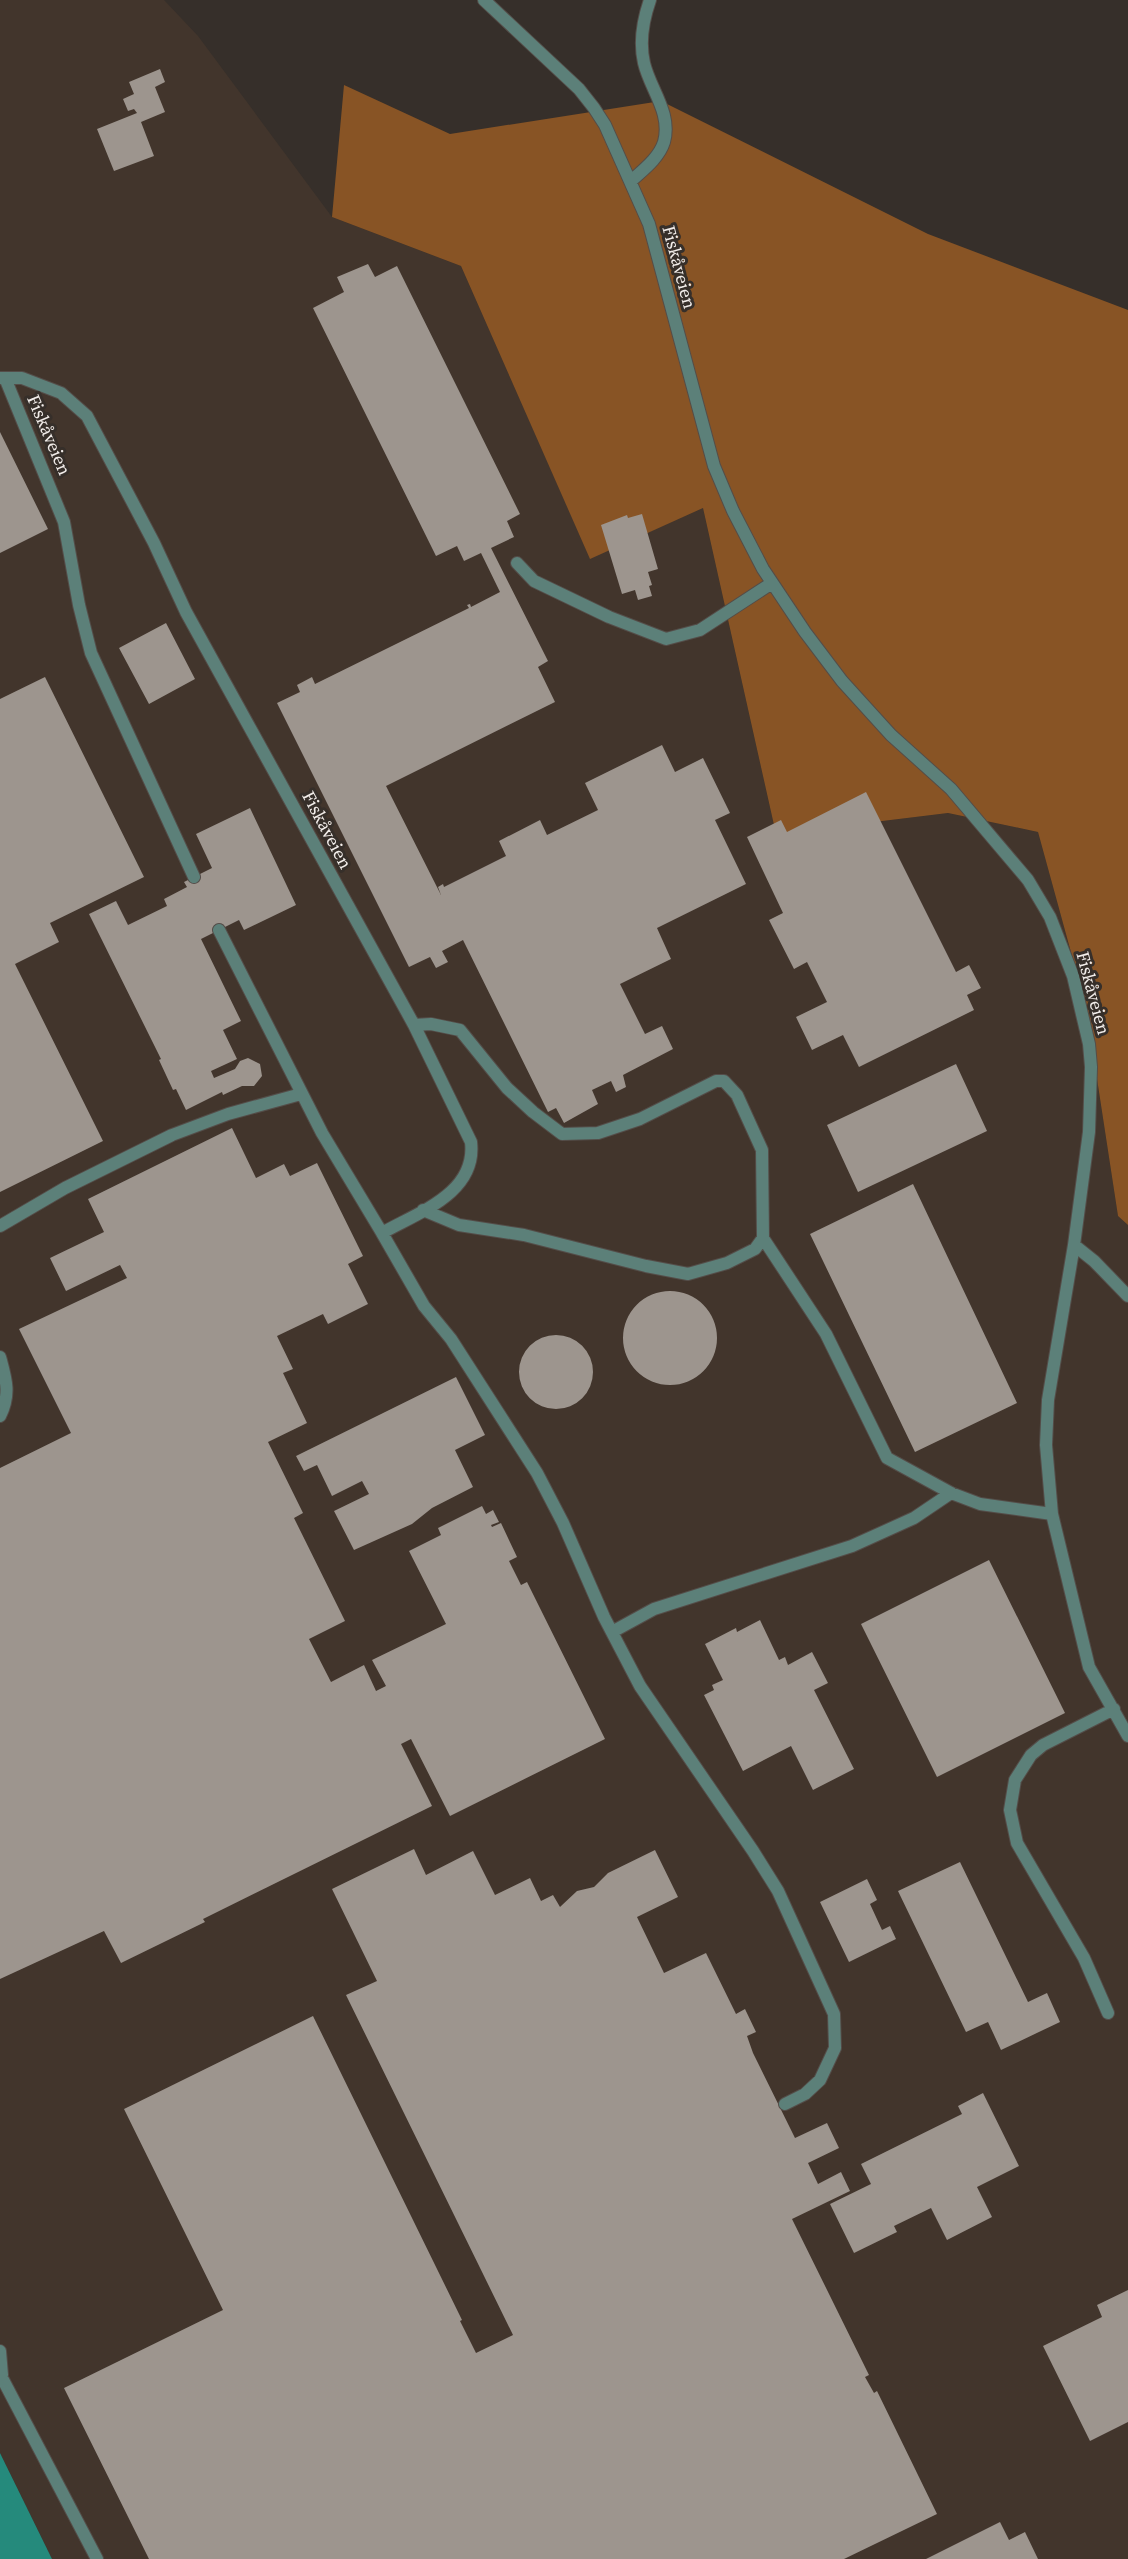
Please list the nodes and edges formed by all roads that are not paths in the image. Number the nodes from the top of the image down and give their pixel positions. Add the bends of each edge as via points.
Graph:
1 (484, 0) edge
2 (650, 0) edge
3 (632, 180) junction
4 (3, 378) edge
5 (518, 563) dead end
6 (772, 583) junction
7 (194, 877) dead end
8 (219, 930) dead end
9 (414, 1025) junction
10 (302, 1094) junction
11 (423, 1210) junction
12 (0, 1226) edge
13 (382, 1233) junction
14 (763, 1238) junction
15 (1074, 1245) junction
16 (1128, 1296) edge
17 (0, 1357) edge
18 (0, 1416) edge
19 (951, 1493) junction
20 (1052, 1514) junction
21 (612, 1632) junction
22 (1114, 1709) junction
23 (1128, 1736) edge
24 (1107, 2013) dead end
25 (785, 2104) dead end
26 (0, 2351) edge
27 (1, 2375) edge
28 (97, 2559) edge

1 - 3 lane, Fiskåveien via 579,89 594,108
2 - 3 lane via 641,37 643,56 661,106 665,134 650,164
3 - 6 lane, Fiskåveien via 649,224 714,466
4 - 7 lane, Fiskåveien via 64,522 91,653
4 - 9 lane, Fiskåveien via 22,378 61,393 87,416 186,612
5 - 6 lane via 534,582 666,639 700,630
6 - 15 lane, Fiskåveien via 842,681 891,735 951,789 1028,880 1050,917 1075,984 1091,1068 1089,1132
8 - 10 lane
9 - 11 lane, Fiskåveien via 471,1142 473,1154 464,1179 450,1196
9 - 14 lane via 460,1030 507,1088 562,1134 598,1133 640,1119 716,1081 724,1081 737,1095 762,1150
10 - 12 lane via 228,1114 172,1135 65,1188
10 - 13 lane
11 - 13 lane
11 - 14 lane via 459,1225 524,1235 688,1274 727,1263 755,1249
13 - 21 lane via 424,1306 451,1340 537,1473
14 - 19 lane via 826,1334 887,1458
15 - 16 lane
15 - 20 lane, Fiskåveien via 1046,1422
17 - 18 lane via 8,1389
19 - 20 lane via 981,1504
19 - 21 lane via 914,1518 852,1546 654,1609
20 - 22 lane, Fiskåveien via 1089,1667
21 - 25 lane via 640,1686 778,1891 834,2014 835,2048 820,2080 805,2094
22 - 23 lane, Fiskåveien
22 - 24 lane via 1031,1755 1015,1780 1010,1810 1017,1844 1084,1958
26 - 27 lane
27 - 28 lane

